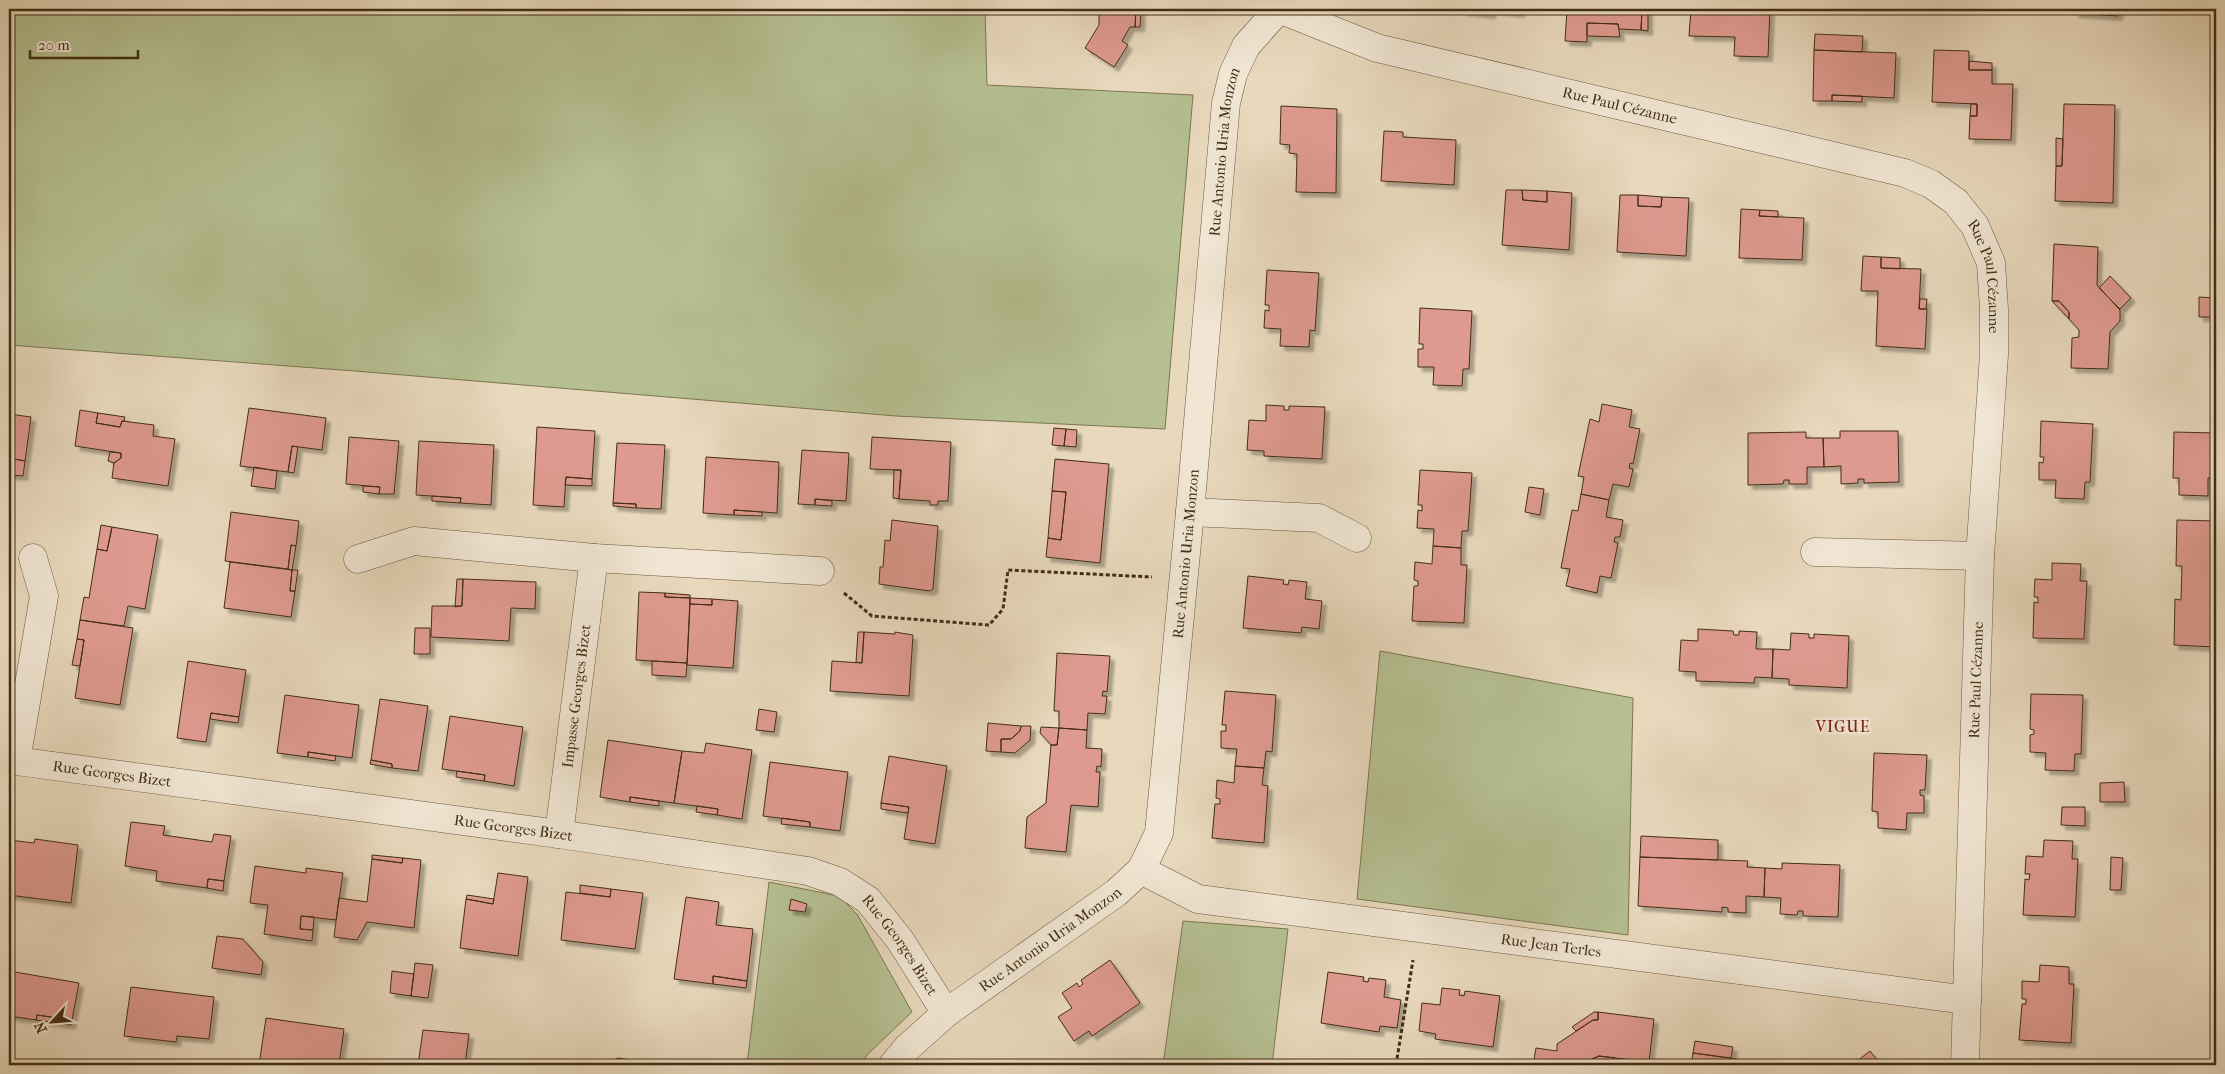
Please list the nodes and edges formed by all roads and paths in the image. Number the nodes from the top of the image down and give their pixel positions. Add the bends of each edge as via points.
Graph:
1 (1279, 9) edge
2 (1190, 512) junction
3 (1357, 538) dead end
4 (1815, 552) dead end
5 (1980, 556) junction
6 (33, 558) dead end
7 (594, 558) junction
8 (358, 560) dead end
9 (820, 570) joint
10 (1184, 578) junction
11 (12, 760) edge
12 (559, 834) junction
13 (1141, 870) junction
14 (1417, 929) junction
15 (1967, 1000) junction
16 (946, 1013) junction
17 (893, 1065) edge
18 (1396, 1065) edge
19 (1965, 1065) edge

1 - 2 street, Rue Antonio Uria Monzon via 1246,46 1233,74 1226,103
1 - 5 street, Rue Paul Cézanne via 1377,48 1905,173 1931,184 1956,202 1975,226 1990,263 1994,309 1994,355
2 - 3 street via 1319,518
2 - 10 street, Rue Antonio Uria Monzon
4 - 5 street
5 - 15 street, Rue Paul Cézanne
6 - 11 street, Rue Georges Bizet via 44,596
7 - 8 street via 414,541
7 - 9 street
7 - 12 street, Impasse Georges Bizet
9 - 10 path via 872,616 989,625 1003,610 1008,570
10 - 13 street, Rue Antonio Uria Monzon via 1159,833
11 - 12 street, Rue Georges Bizet
12 - 16 street, Rue Georges Bizet via 808,872 840,882 868,900 900,940
13 - 14 street, Rue Jean Terles via 1198,899
13 - 16 street, Rue Antonio Uria Monzon via 1116,893
14 - 15 street, Rue Jean Terles
14 - 18 path
15 - 19 street, Rue Paul Cézanne
16 - 17 street, Rue Antonio Uria Monzon

